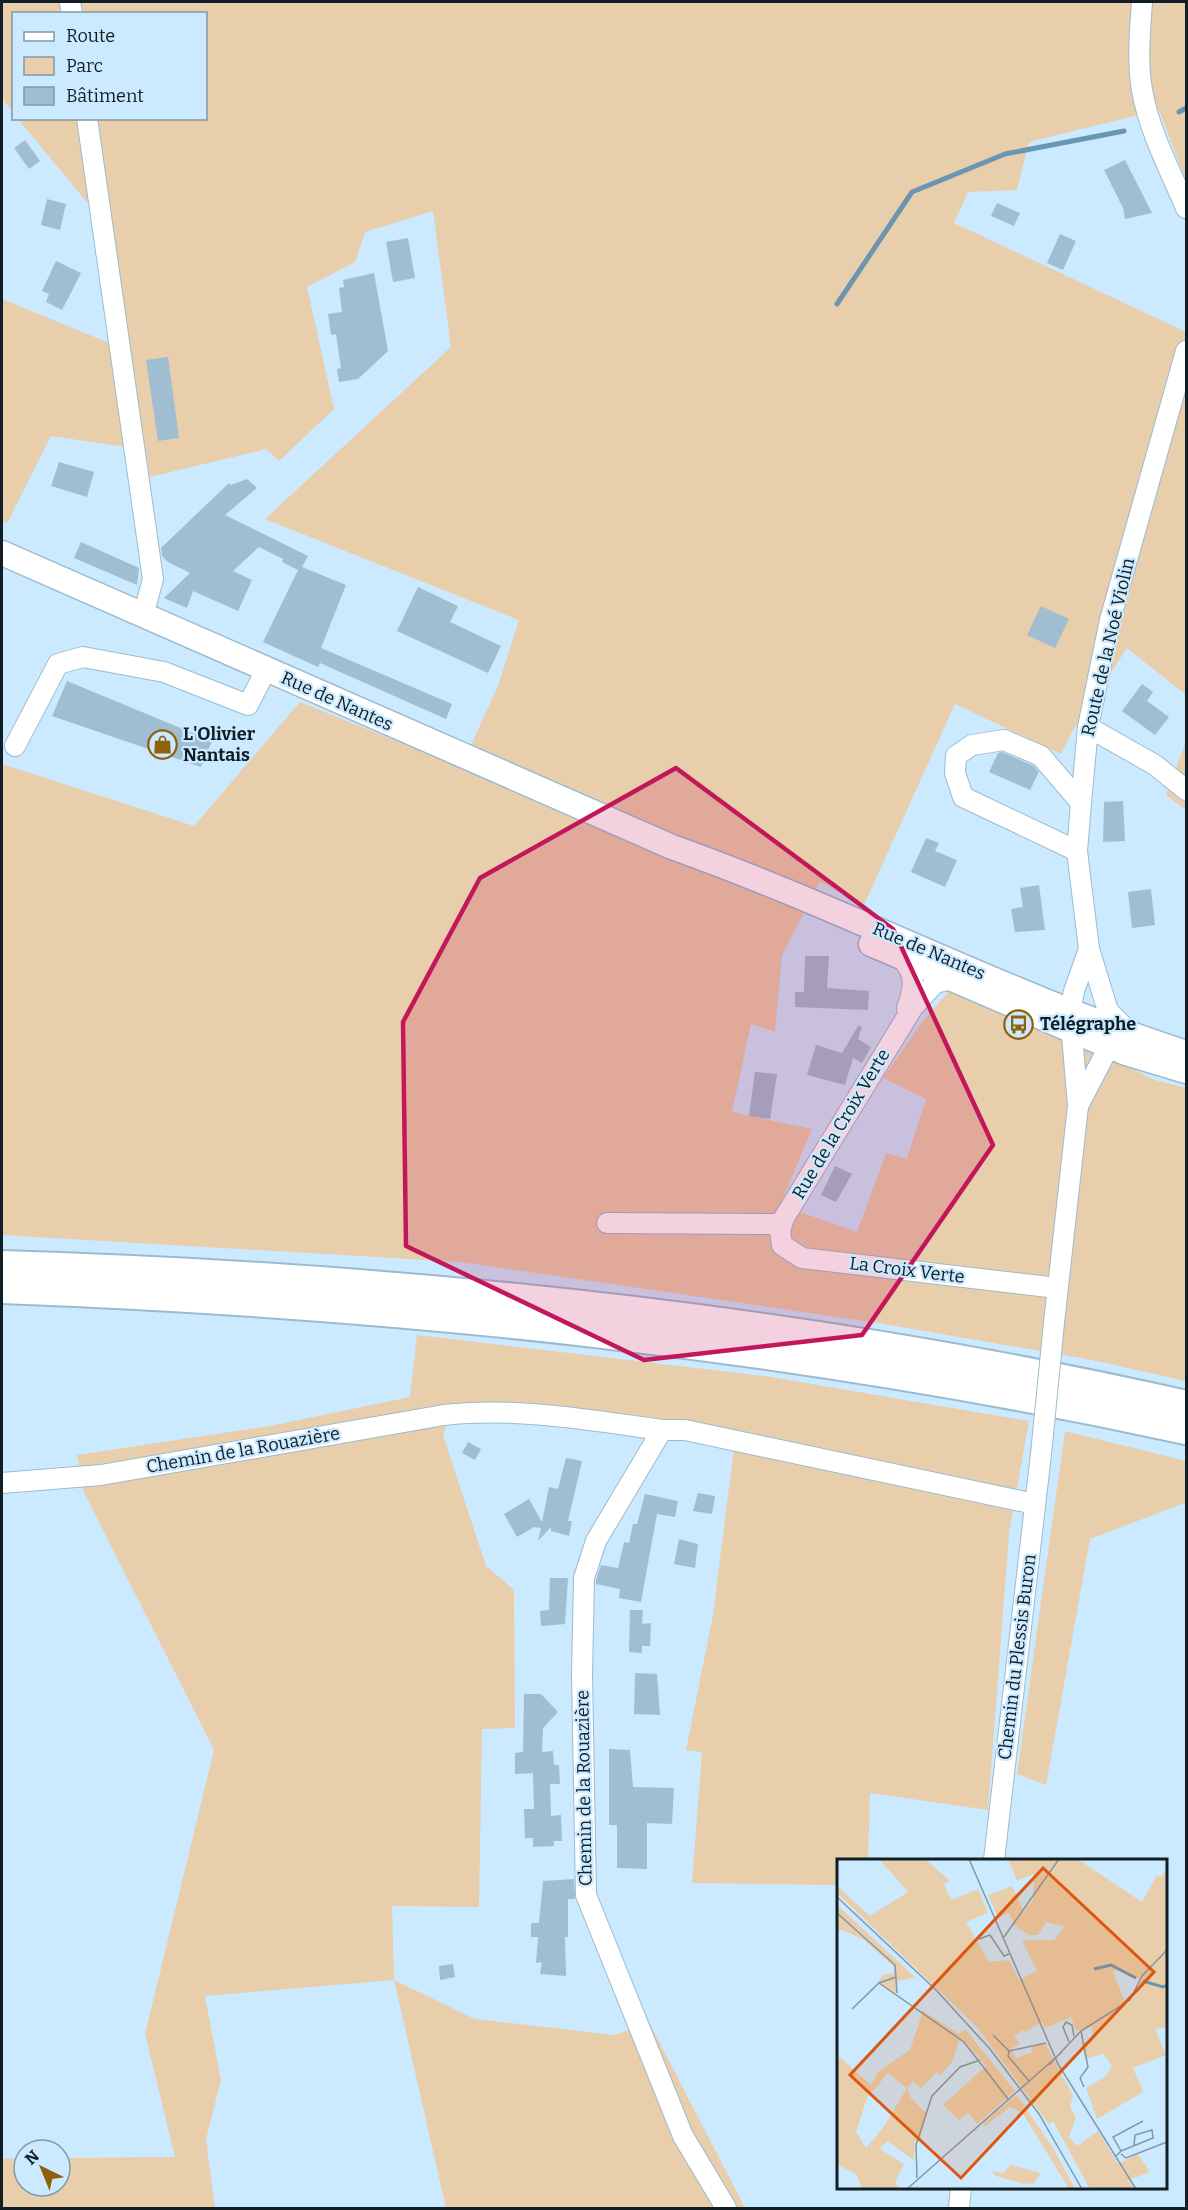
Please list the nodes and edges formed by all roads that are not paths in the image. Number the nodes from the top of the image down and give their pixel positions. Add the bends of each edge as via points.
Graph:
1 (1142, 2) edge
2 (87, 120) edge
3 (1186, 208) edge
4 (1186, 351) edge
5 (2, 554) edge
6 (143, 616) junction
7 (266, 670) junction
8 (1088, 727) junction
9 (15, 746) dead end
10 (1186, 790) edge
11 (1081, 803) junction
12 (1077, 851) junction
13 (1089, 949) junction
14 (906, 951) junction
15 (1079, 976) junction
16 (934, 979) junction
17 (1098, 983) junction
18 (1032, 1001) junction
19 (1096, 1031) junction
20 (1186, 1053) edge
21 (1186, 1061) edge
22 (1186, 1071) edge
23 (1083, 1077) junction
24 (607, 1223) dead end
25 (782, 1224) junction
26 (2, 1265) edge
27 (1057, 1288) junction
28 (2, 1289) edge
29 (1186, 1405) edge
30 (662, 1430) junction
31 (1186, 1430) edge
32 (2, 1483) edge
33 (1035, 1504) junction
34 (994, 1859) edge
35 (961, 2189) edge
36 (726, 2208) edge
37 (959, 2208) edge

1 - 3 street via 1142,89 1152,127
2 - 6 street via 153,579
4 - 8 street, Route de la Noé Violin via 1110,620
5 - 6 main road, Rue de Nantes
6 - 7 main road, Rue de Nantes
7 - 9 street via 248,705 164,672 83,657 58,664
7 - 14 main road, Rue de Nantes via 672,847 739,882
8 - 10 street via 1155,765
8 - 11 street, Route de la Noé Violin
11 - 12 street, Route de la Noé Violin
11 - 12 street via 1041,756 1004,740 972,745 956,756 955,773 963,797
12 - 13 street, Route de la Noé Violin
13 - 15 street, Route de la Noé Violin
13 - 17 street, Route de la Noé Violin
14 - 16 main road, Rue de Nantes
14 - 18 main road, Rue de Nantes
15 - 18 street via 1058,992
15 - 19 street, Route de la Noé Violin
16 - 18 main road, Rue de Nantes
16 - 18 main road via 969,977
16 - 19 main road via 1021,1001
16 - 25 street, Rue de la Croix Verte via 900,1024
17 - 19 street, Route de la Noé Violin
17 - 19 street, Route de la Noé Violin via 1108,1011
18 - 19 main road, Rue de Nantes
18 - 23 street
19 - 20 main road, Rue de Nantes
19 - 21 street
19 - 22 main road
19 - 23 street
19 - 23 street
23 - 27 street
24 - 25 street
25 - 27 street, La Croix Verte via 782,1245 802,1258
26 - 29 highway via 370,1285 631,1311 993,1364
27 - 33 street, Chemin du Plessis Buron, bridge
28 - 31 highway via 363,1309 617,1334 876,1370
30 - 32 street, Chemin de la Rouazière via 525,1412 480,1411 101,1474
30 - 33 street, Chemin de la Rouazière via 685,1430
30 - 36 street, Chemin de la Rouazière via 596,1541 584,1578 586,1895 683,2136
33 - 34 street, Chemin du Plessis Buron
35 - 37 street

